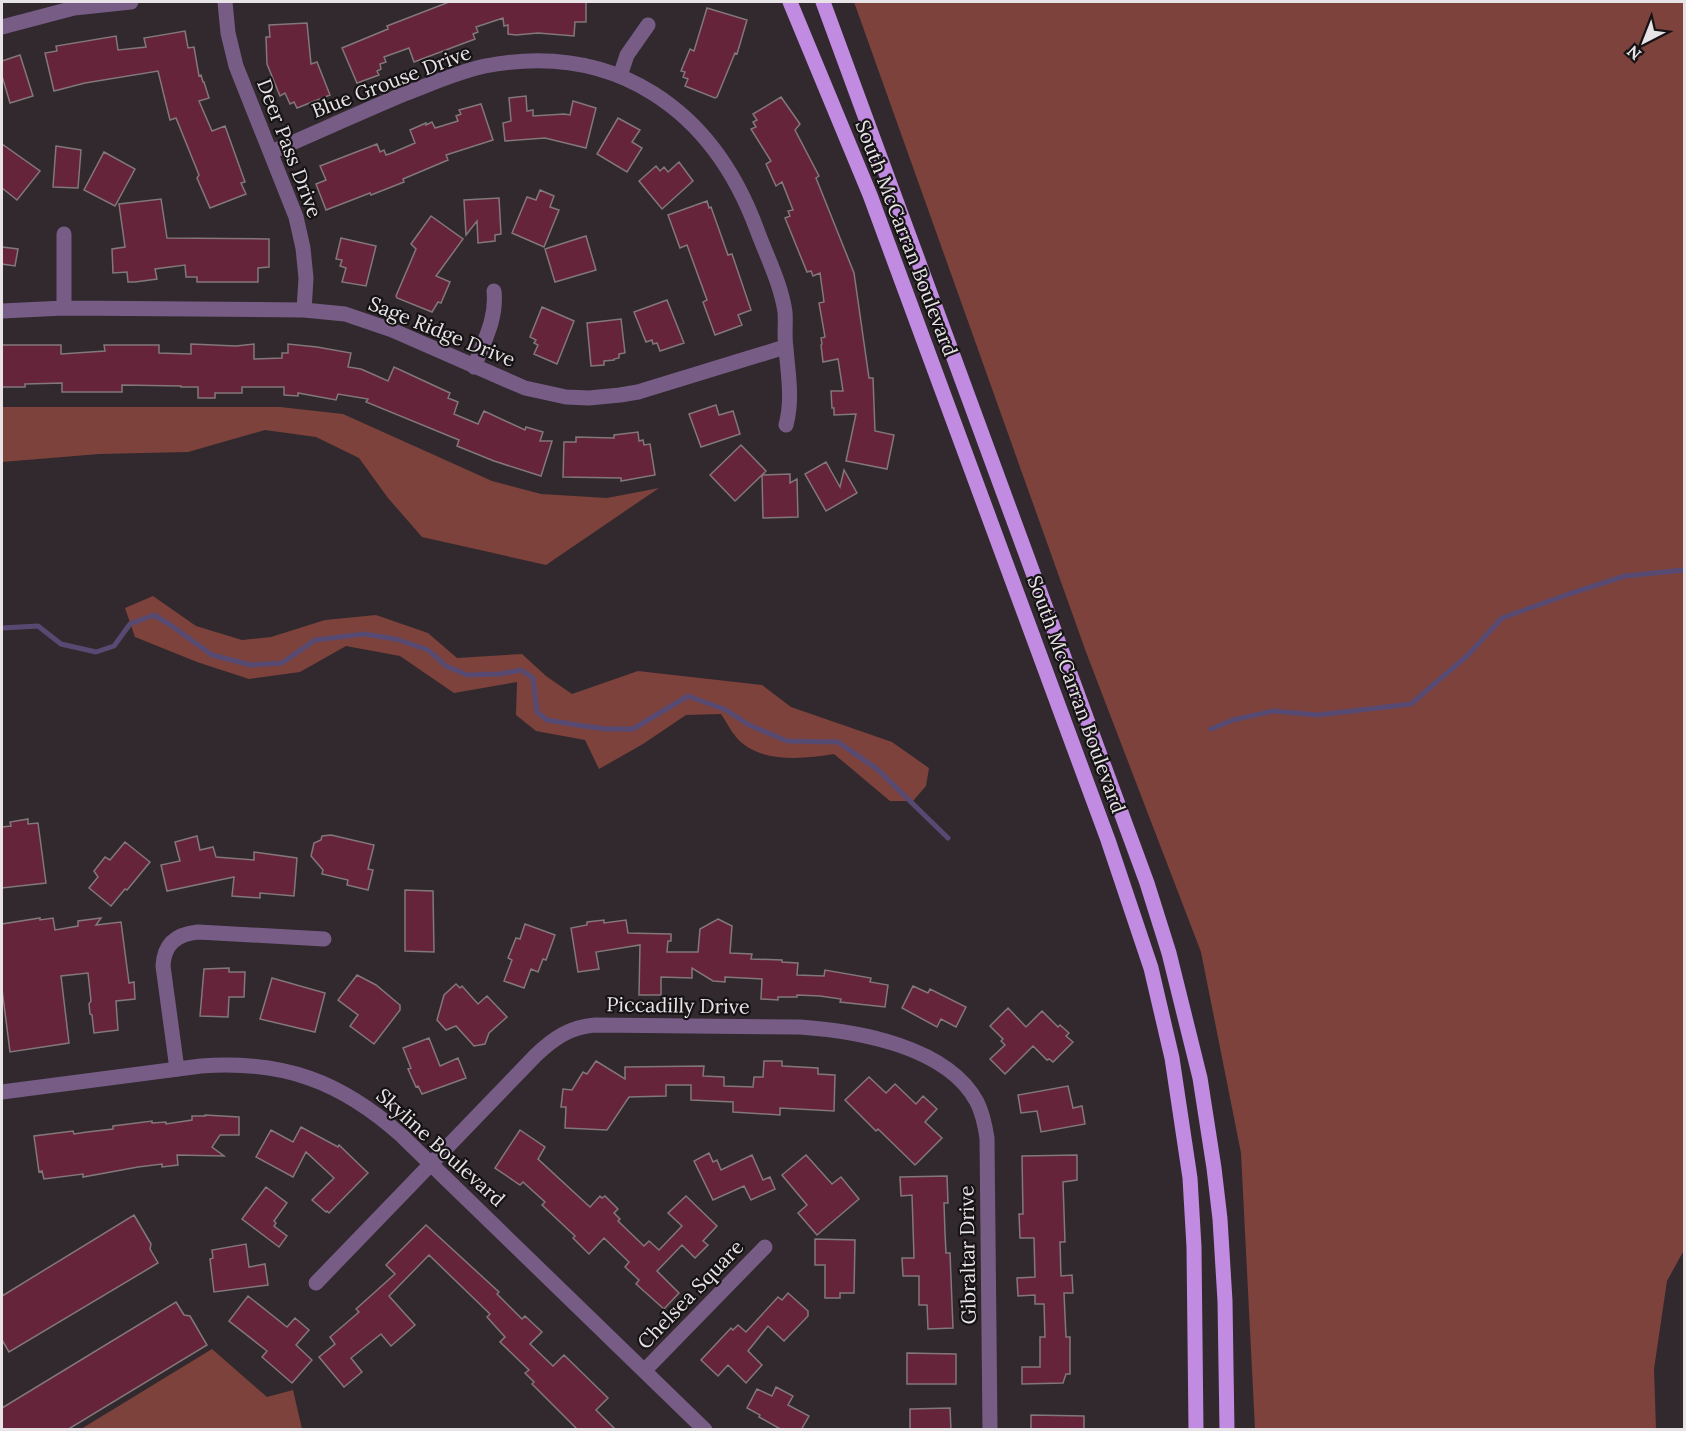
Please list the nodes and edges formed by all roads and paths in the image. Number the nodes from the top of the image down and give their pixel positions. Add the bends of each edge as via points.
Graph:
1 (131, 2) edge
2 (225, 2) edge
3 (790, 2) edge
4 (823, 2) edge
5 (648, 25) dead end
6 (2, 27) edge
7 (620, 76) junction
8 (271, 152) junction
9 (64, 234) dead end
10 (494, 291) dead end
11 (64, 308) junction
12 (304, 310) junction
13 (2, 311) edge
14 (785, 347) junction
15 (474, 367) junction
16 (786, 425) dead end
17 (324, 939) dead end
18 (177, 1069) junction
19 (965, 1086) joint
20 (2, 1092) edge
21 (432, 1163) junction
22 (765, 1247) dead end
23 (316, 1283) dead end
24 (645, 1370) junction
25 (705, 1430) edge
26 (990, 1430) edge
27 (1196, 1430) edge
28 (1227, 1430) edge

1 - 6 street via 52,12
2 - 8 street, Deer Pass Drive via 236,66
3 - 27 main road, South McCarran Boulevard via 870,195 1108,840 1151,968 1172,1058 1190,1178
4 - 28 main road, South McCarran Boulevard via 1143,872 1169,953 1200,1078 1220,1219
5 - 7 street via 627,55
7 - 8 street, Blue Grouse Drive via 566,62 529,60 484,66 453,75
7 - 14 street, Blue Grouse Drive via 645,88 686,118 733,176 779,289 785,313
8 - 12 street, Deer Pass Drive via 296,217 303,248
9 - 11 street
10 - 15 street via 492,323
11 - 12 street, Sage Ridge Drive
11 - 13 street, Sage Ridge Drive
12 - 15 street, Sage Ridge Drive via 345,314 370,322
14 - 15 street, Sage Ridge Drive via 638,392 598,398 547,394
14 - 16 street, Blue Grouse Drive via 791,399
17 - 18 street via 198,932 172,941 163,957 163,966
18 - 20 street, Skyline Boulevard
18 - 21 street, Skyline Boulevard via 228,1064 266,1067 326,1084 377,1114
19 - 21 street, Piccadilly Drive via 942,1066 897,1044 831,1029 581,1026 547,1044
19 - 26 street, Gibraltar Drive via 981,1111 987,1138
21 - 23 street, Piccadilly Drive
21 - 24 street, Skyline Boulevard
22 - 24 street, Chelsea Square
24 - 25 street, Skyline Boulevard

